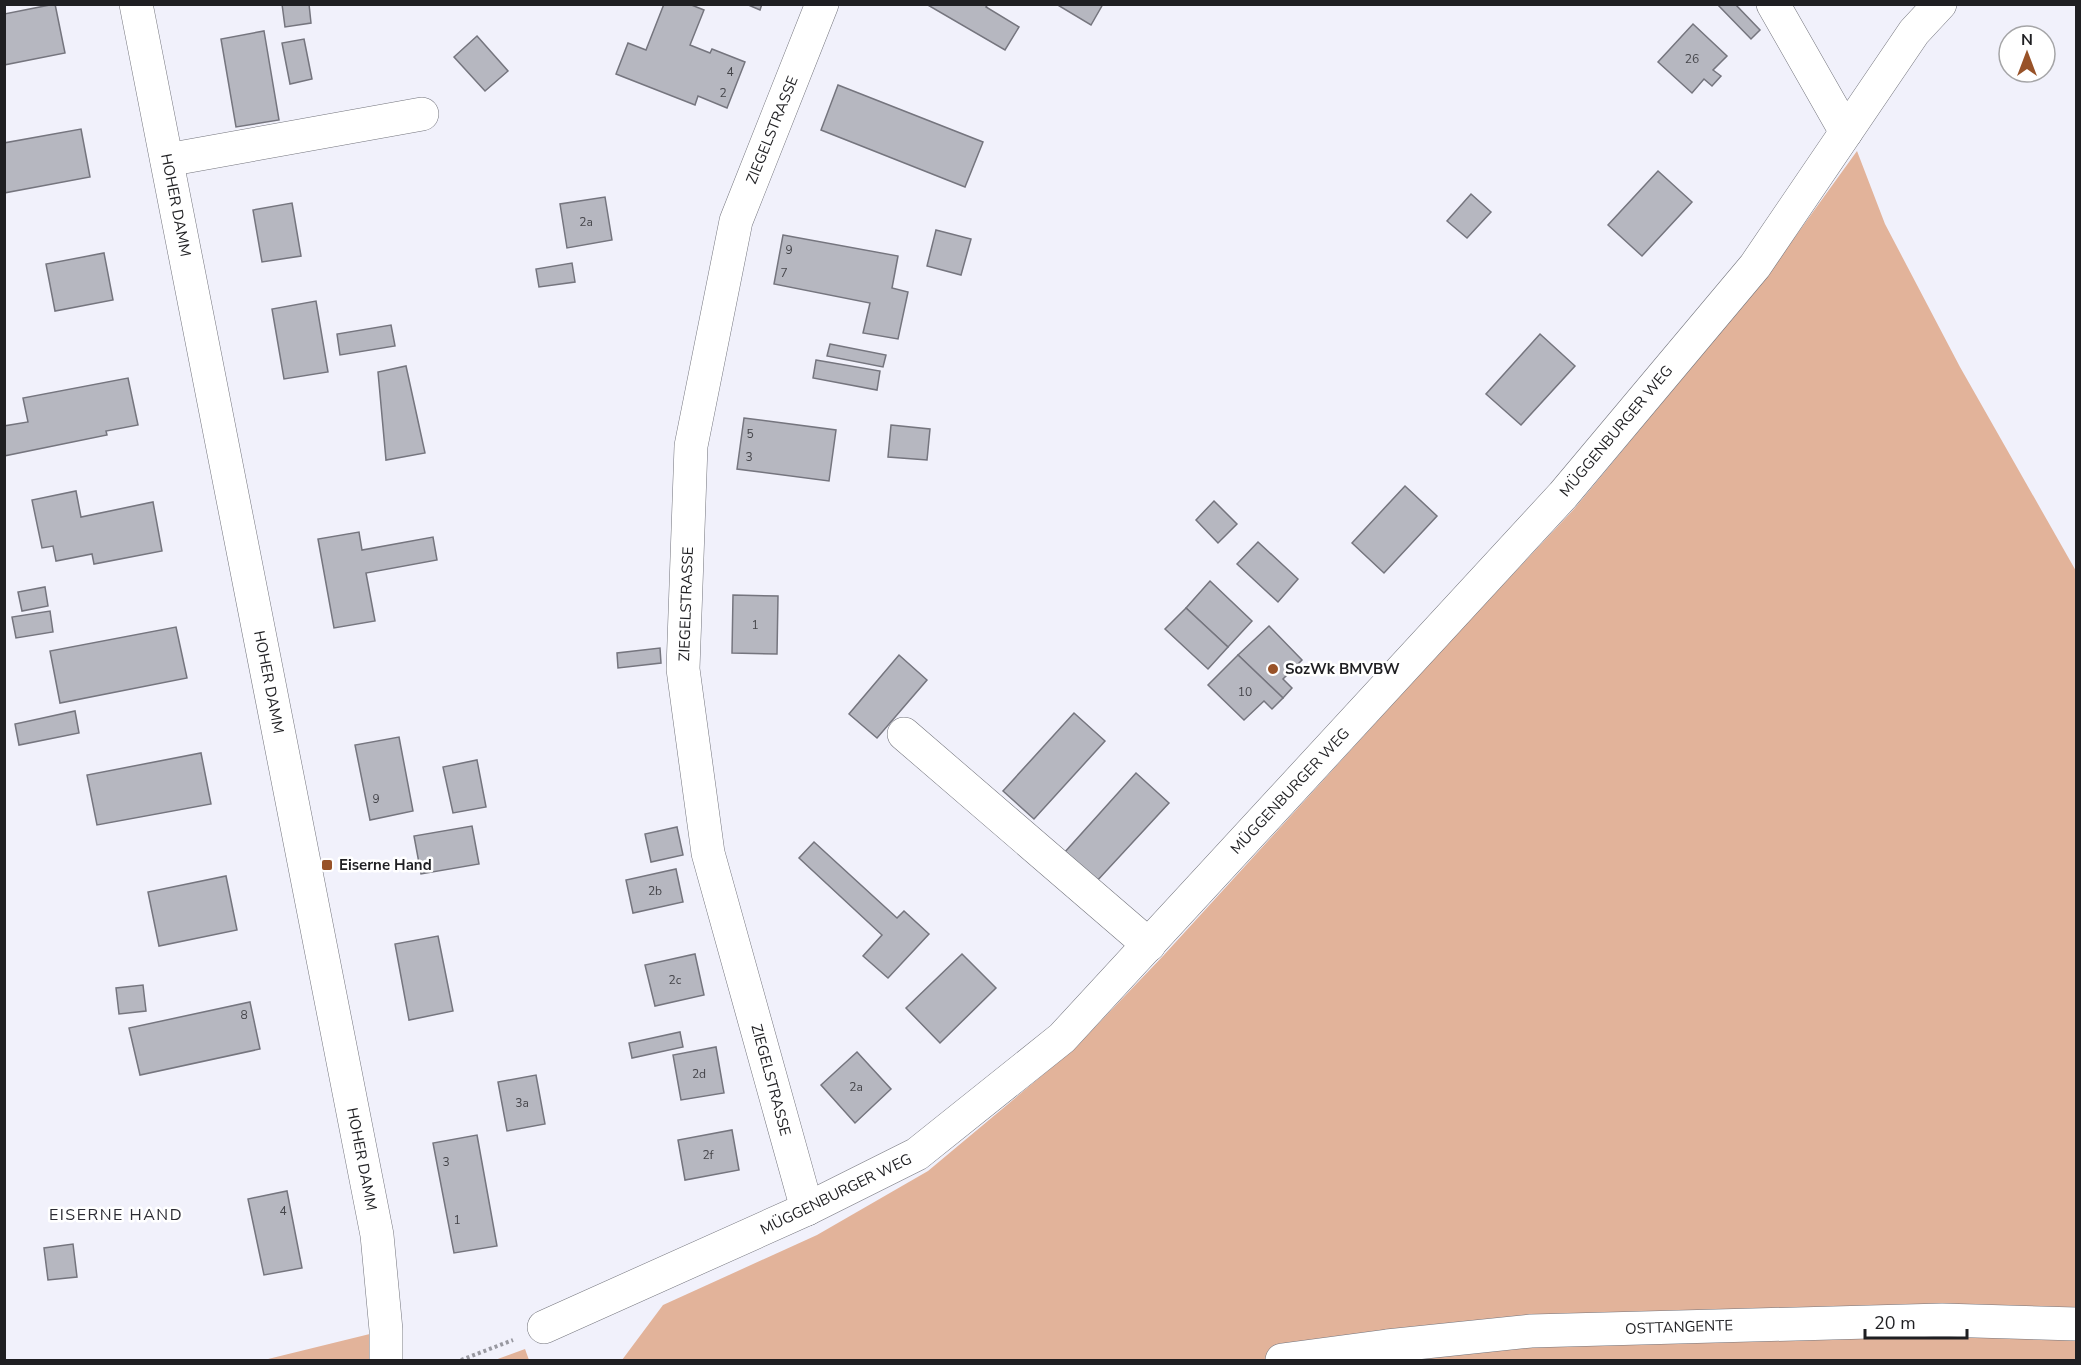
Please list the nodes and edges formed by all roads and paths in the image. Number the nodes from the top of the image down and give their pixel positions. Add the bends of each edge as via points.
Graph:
1 (136, 4) edge
2 (822, 4) edge
3 (1773, 4) edge
4 (1940, 4) edge
5 (422, 114) dead end
6 (1846, 132) junction
7 (167, 160) junction
8 (904, 734) dead end
9 (1149, 945) junction
10 (807, 1209) junction
11 (2076, 1324) edge
12 (544, 1328) joint
13 (386, 1360) edge
14 (461, 1360) edge
15 (1282, 1360) edge

1 - 7 street, HOHER DAMM
2 - 10 street, ZIEGELSTRASSE via 736,221 691,446 683,669 708,853
3 - 6 street
4 - 6 street, MÜGGENBURGER WEG via 1914,32
5 - 7 street
6 - 9 street, MÜGGENBURGER WEG via 1755,266 1563,495
7 - 13 street, HOHER DAMM via 377,1235
8 - 9 street
9 - 10 street, MÜGGENBURGER WEG via 1062,1038 917,1154
10 - 12 street, MÜGGENBURGER WEG
11 - 15 street, OSTTANGENTE via 1942,1320 1531,1331
12 - 14 path

